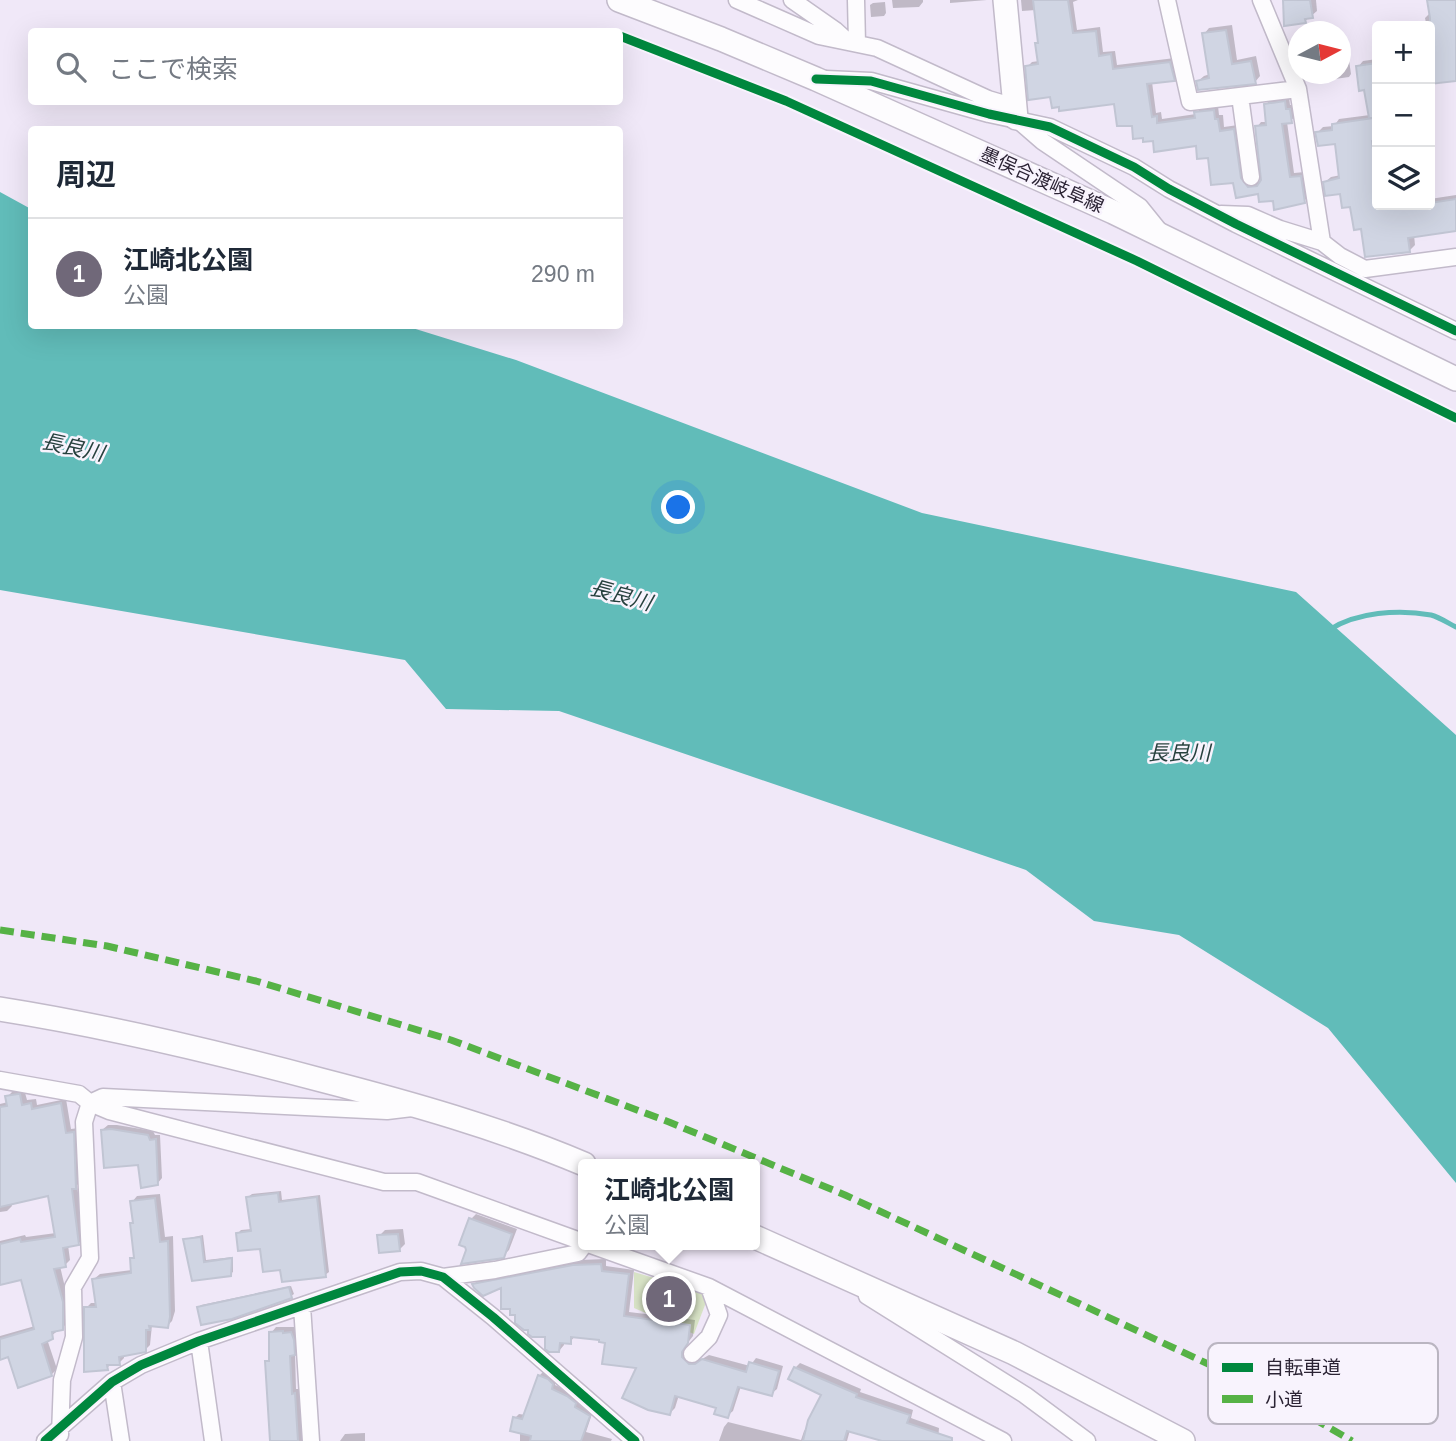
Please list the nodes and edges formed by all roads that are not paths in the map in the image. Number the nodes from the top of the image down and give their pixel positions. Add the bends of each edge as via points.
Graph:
1 (619, 0) edge
2 (737, 0) edge
3 (792, 0) edge
4 (856, 0) edge
5 (1005, 0) edge
6 (1167, 0) edge
7 (1261, 0) edge
8 (852, 42) junction
9 (816, 79) junction
10 (1298, 89) junction
11 (1240, 96) junction
12 (1015, 113) junction
13 (1251, 177) dead end
14 (1217, 214) junction
15 (1164, 238) junction
16 (1322, 242) junction
17 (1456, 257) edge
18 (1456, 331) edge
19 (1456, 379) edge
20 (0, 1009) edge
21 (0, 1080) edge
22 (90, 1103) junction
23 (423, 1107) junction
24 (578, 1161) edge
25 (760, 1239) edge
26 (578, 1241) edge
27 (580, 1250) edge
28 (605, 1250) edge
29 (809, 1260) junction
30 (443, 1277) junction
31 (709, 1287) junction
32 (302, 1306) junction
33 (199, 1341) junction
34 (692, 1354) dead end
35 (112, 1382) junction
36 (60, 1435) edge
37 (45, 1441) edge
38 (121, 1441) edge
39 (213, 1441) edge
40 (311, 1441) edge
41 (635, 1441) edge
42 (1003, 1441) edge
43 (1087, 1441) edge
44 (1183, 1441) edge

1 - 9 street, 墨俣合渡岐阜線
2 - 8 street via 819,36
3 - 8 street
4 - 8 street
5 - 12 street
6 - 11 street via 1190,102
7 - 10 street
8 - 12 street via 920,65
9 - 12 street via 871,81 989,114
9 - 15 street, 墨俣合渡岐阜線
10 - 11 street
10 - 16 street
11 - 13 street
12 - 14 street via 1135,167
12 - 15 street via 1042,141 1140,206
14 - 16 street via 1248,215
14 - 18 street
15 - 19 street, 墨俣合渡岐阜線
16 - 17 street via 1366,269
20 - 23 street via 243,1059
21 - 22 street via 79,1094
22 - 23 street via 103,1097 387,1111
22 - 26 street via 384,1182 417,1182
22 - 36 street via 84,1122 90,1258 72,1287 74,1337 62,1380
23 - 24 street
25 - 29 street
27 - 30 street
28 - 31 street
29 - 43 street via 1025,1395
29 - 44 street via 1014,1353
30 - 32 street via 421,1270 400,1272
30 - 41 street
31 - 34 street via 719,1315 709,1337
31 - 42 street
32 - 33 street
32 - 40 street
33 - 35 street
33 - 39 street
35 - 36 street
35 - 38 street
36 - 37 street

